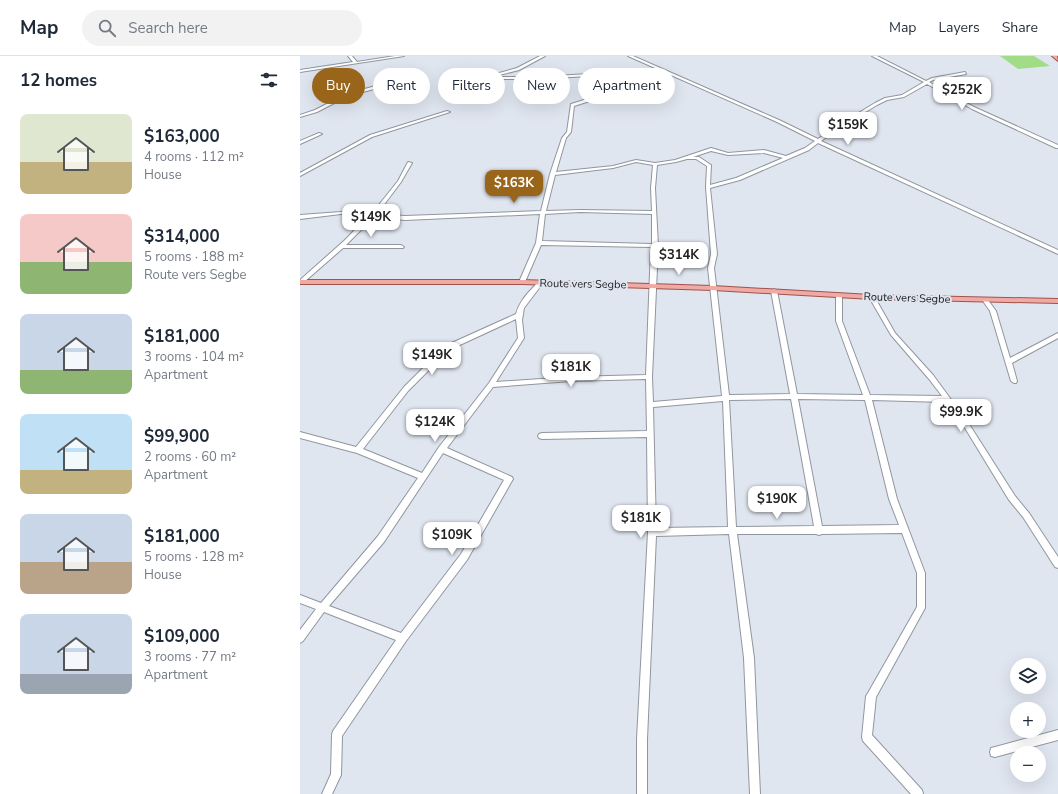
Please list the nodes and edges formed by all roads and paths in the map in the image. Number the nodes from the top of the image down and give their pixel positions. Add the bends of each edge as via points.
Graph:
1 (350, 56) edge
2 (402, 56) edge
3 (543, 56) edge
4 (630, 56) edge
5 (874, 56) edge
6 (1054, 56) edge
7 (1058, 60) edge
8 (356, 63) junction
9 (658, 68) edge
10 (300, 71) edge
11 (965, 72) dead end
12 (578, 75) edge
13 (675, 75) edge
14 (926, 82) junction
15 (373, 88) edge
16 (578, 103) edge
17 (448, 112) dead end
18 (300, 116) edge
19 (320, 134) dead end
20 (818, 141) junction
21 (300, 143) edge
22 (1058, 147) edge
23 (686, 157) junction
24 (787, 158) junction
25 (410, 163) dead end
26 (655, 164) junction
27 (552, 174) junction
28 (300, 175) edge
29 (708, 187) junction
30 (380, 207) junction
31 (543, 213) junction
32 (654, 213) junction
33 (373, 215) junction
34 (300, 217) edge
35 (539, 242) junction
36 (341, 246) junction
37 (655, 246) junction
38 (401, 247) dead end
39 (1058, 252) edge
40 (301, 282) edge
41 (522, 282) junction
42 (540, 283) junction
43 (654, 285) junction
44 (713, 288) junction
45 (774, 291) junction
46 (839, 296) junction
47 (872, 297) junction
48 (986, 301) junction
49 (1058, 301) edge
50 (518, 316) junction
51 (1058, 335) edge
52 (1008, 362) junction
53 (649, 377) junction
54 (1014, 381) dead end
55 (491, 385) junction
56 (794, 396) junction
57 (726, 398) junction
58 (868, 398) junction
59 (946, 399) junction
60 (649, 405) junction
61 (649, 434) junction
62 (300, 435) edge
63 (542, 436) dead end
64 (442, 449) junction
65 (358, 450) junction
66 (423, 477) junction
67 (732, 529) junction
68 (903, 529) junction
69 (652, 532) junction
70 (819, 532) junction
71 (1058, 564) edge
72 (300, 600) edge
73 (322, 608) junction
74 (300, 638) edge
75 (403, 638) junction
76 (1058, 735) edge
77 (995, 752) dead end
78 (327, 794) edge
79 (642, 794) edge
80 (755, 794) edge
81 (918, 794) edge

1 - 8 street
2 - 8 street
3 - 12 street via 518,69 483,78
4 - 9 street
5 - 14 street
6 - 7 main road
8 - 10 street
11 - 14 street
13 - 20 street
14 - 20 street via 903,96 876,104
14 - 22 street via 973,108
15 - 18 street via 347,95
16 - 27 street via 572,105 569,132 564,138
17 - 28 street via 370,136
19 - 21 street
20 - 24 street
20 - 39 street
23 - 24 street via 711,148 716,152 738,155 762,152
23 - 26 street
23 - 29 street via 697,158 709,165
24 - 29 street via 738,179
25 - 30 street via 398,186
26 - 27 street via 636,161 613,167
26 - 32 street
27 - 31 street
29 - 44 street via 714,254 711,268
30 - 33 street
30 - 34 street
31 - 32 street
31 - 33 street via 514,212 405,218
31 - 35 street
32 - 37 street
33 - 36 street
35 - 37 street
35 - 41 street
36 - 38 street
36 - 40 street
37 - 43 street
40 - 41 main road, Route vers Segbe
41 - 42 main road, Route vers Segbe
42 - 43 main road, Route vers Segbe
42 - 50 street via 523,304
43 - 44 main road, Route vers Segbe
43 - 53 street
44 - 45 main road, Route vers Segbe
44 - 57 street
45 - 46 main road, Route vers Segbe
45 - 56 street
46 - 47 main road, Route vers Segbe
46 - 58 street via 839,321
47 - 48 main road, Route vers Segbe
47 - 59 street via 893,334 931,377
48 - 49 main road, Route vers Segbe
48 - 52 street via 993,311
50 - 55 street via 521,338
50 - 65 street via 447,348 406,389
51 - 52 street
52 - 54 street
53 - 55 street
53 - 60 street
55 - 64 street
56 - 57 street
56 - 58 street
56 - 70 street
57 - 60 street
57 - 67 street
58 - 59 street
58 - 68 street
59 - 71 street via 967,426 1012,498 1026,514
60 - 61 street
61 - 63 street
61 - 69 street
62 - 65 street
64 - 66 street
64 - 75 street via 509,479 464,557
65 - 66 street
66 - 73 street via 381,539
67 - 69 street
67 - 70 street
67 - 80 street via 749,658
68 - 70 street
68 - 81 street via 921,573 921,608 871,696 867,737
69 - 79 street via 642,739
72 - 73 street
73 - 74 street
73 - 75 street
75 - 78 street via 337,735 336,775
76 - 77 street

